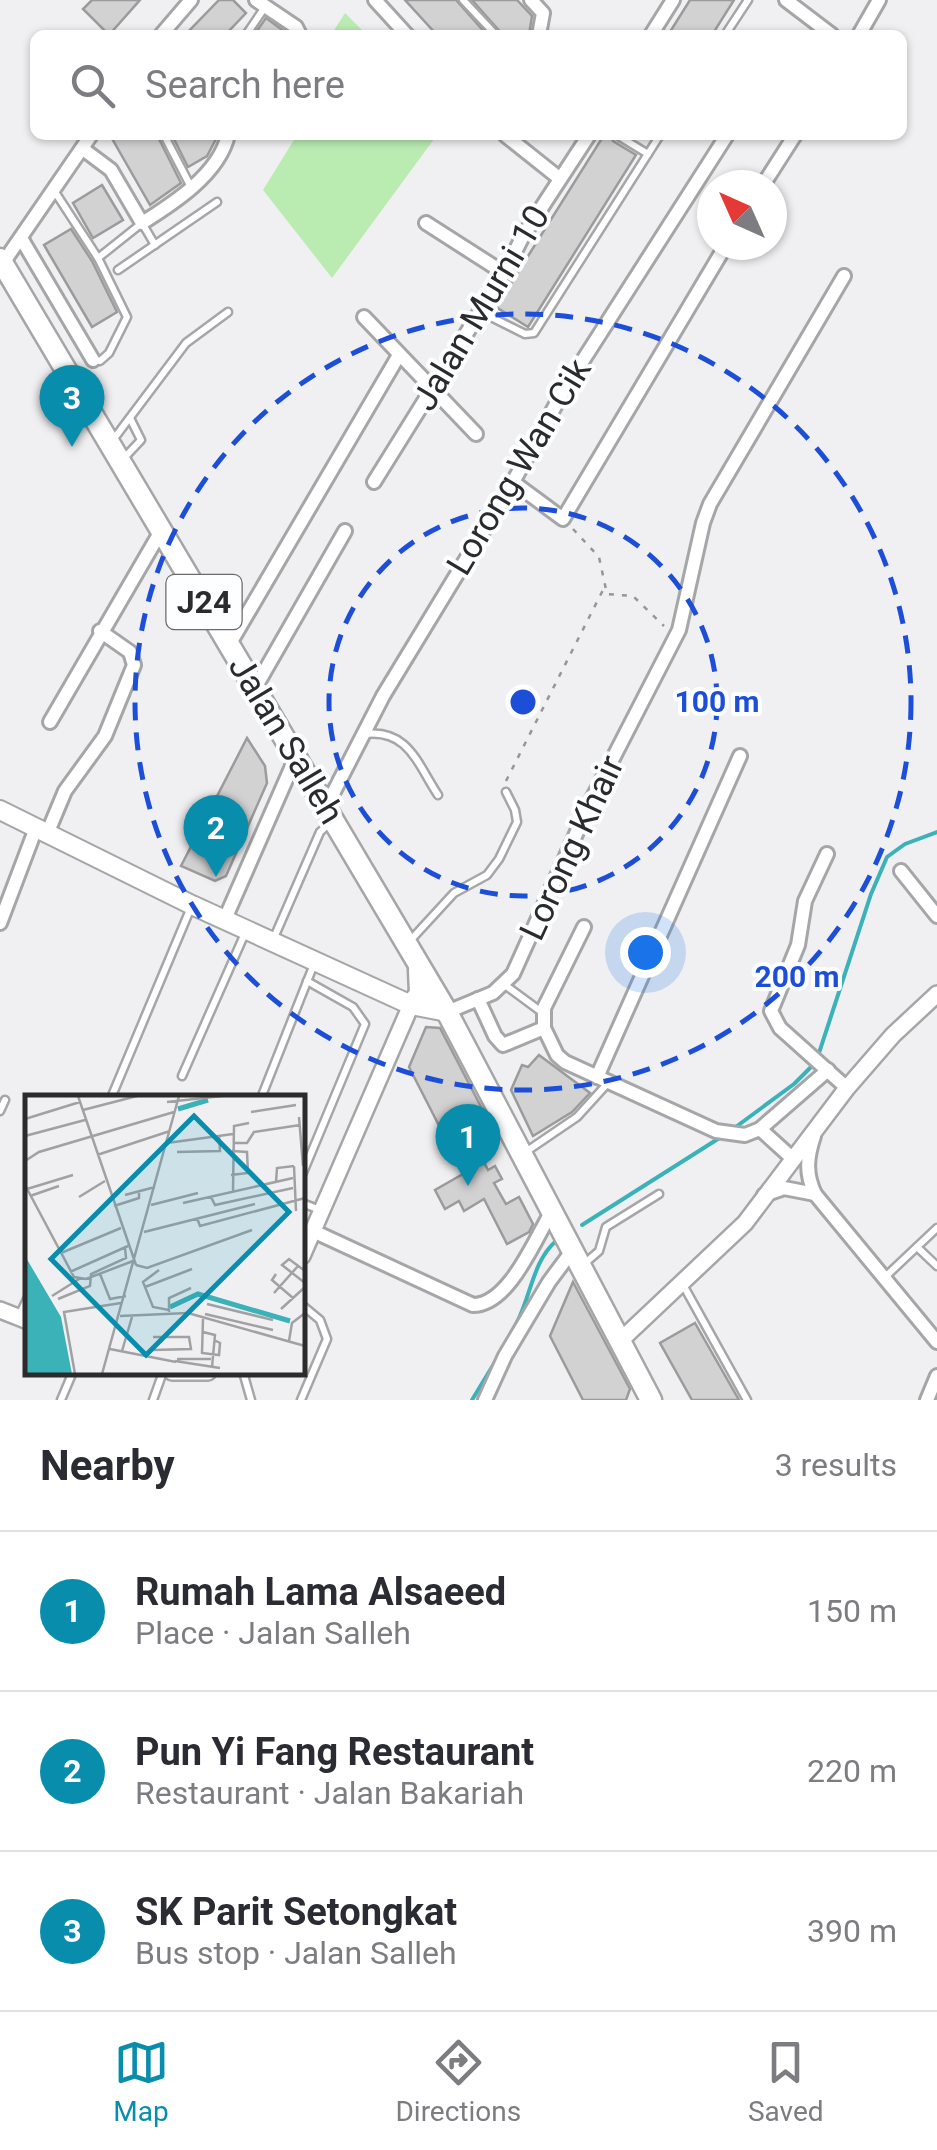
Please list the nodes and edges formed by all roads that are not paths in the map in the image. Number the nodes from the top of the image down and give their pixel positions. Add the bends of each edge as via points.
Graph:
1 (191, 0) edge
2 (376, 0) edge
3 (463, 0) edge
4 (531, 0) edge
5 (673, 0) edge
6 (748, 0) edge
7 (786, 0) edge
8 (879, 0) edge
9 (261, 4) edge
10 (166, 30) edge
11 (248, 30) edge
12 (298, 30) edge
13 (403, 30) edge
14 (491, 30) edge
15 (540, 30) edge
16 (655, 30) edge
17 (728, 30) edge
18 (825, 30) edge
19 (862, 30) edge
20 (88, 140) edge
21 (167, 140) edge
22 (226, 140) edge
23 (511, 140) edge
24 (585, 140) edge
25 (625, 140) edge
26 (657, 140) edge
27 (724, 140) edge
28 (792, 140) edge
29 (83, 149) junction
30 (648, 154) junction
31 (773, 170) edge
32 (559, 178) junction
33 (192, 187) junction
34 (54, 190) junction
35 (217, 202) dead end
36 (142, 224) junction
37 (426, 224) dead end
38 (22, 238) junction
39 (156, 245) junction
40 (98, 258) junction
41 (717, 260) edge
42 (1, 261) edge
43 (118, 270) dead end
44 (504, 273) junction
45 (844, 276) dead end
46 (228, 312) dead end
47 (480, 312) junction
48 (364, 318) dead end
49 (399, 355) junction
50 (94, 360) joint
51 (432, 389) junction
52 (130, 418) junction
53 (476, 434) dead end
54 (115, 453) junction
55 (374, 482) dead end
56 (513, 482) junction
57 (162, 531) junction
58 (345, 531) dead end
59 (100, 632) junction
60 (229, 645) junction
61 (255, 688) junction
62 (50, 722) dead end
63 (364, 734) junction
64 (296, 756) junction
65 (740, 756) dead end
66 (506, 792) road end
67 (438, 795) dead end
68 (0, 810) edge
69 (330, 814) junction
70 (42, 831) junction
71 (827, 854) dead end
72 (901, 871) dead end
73 (192, 904) junction
74 (937, 916) edge
75 (225, 919) junction
76 (0, 922) edge
77 (584, 928) dead end
78 (246, 929) junction
79 (272, 941) junction
80 (408, 944) junction
81 (316, 960) junction
82 (419, 964) junction
83 (307, 981) junction
84 (505, 985) junction
85 (937, 994) edge
86 (478, 999) junction
87 (411, 1005) junction
88 (447, 1012) junction
89 (543, 1013) junction
90 (544, 1028) junction
91 (828, 1070) junction
92 (182, 1076) dead end
93 (603, 1080) junction
94 (846, 1088) junction
95 (112, 1095) edge
96 (262, 1095) edge
97 (5, 1100) dead end
98 (0, 1111) edge
99 (817, 1126) junction
100 (760, 1130) junction
101 (522, 1154) junction
102 (792, 1158) junction
103 (305, 1169) edge
104 (660, 1194) dead end
105 (815, 1194) junction
106 (764, 1195) junction
107 (305, 1204) edge
108 (322, 1211) junction
109 (552, 1211) junction
110 (937, 1228) edge
111 (313, 1232) junction
112 (917, 1247) junction
113 (305, 1249) edge
114 (576, 1258) junction
115 (937, 1266) edge
116 (884, 1278) junction
117 (682, 1281) junction
118 (305, 1308) edge
119 (0, 1310) edge
120 (23, 1319) edge
121 (934, 1339) edge
122 (620, 1342) junction
123 (937, 1354) edge
124 (72, 1375) edge
125 (162, 1375) edge
126 (245, 1375) edge
127 (937, 1376) edge
128 (933, 1399) edge
129 (62, 1400) edge
130 (153, 1400) edge
131 (251, 1400) edge
132 (301, 1400) edge
133 (486, 1400) edge
134 (650, 1400) edge
135 (747, 1400) edge

1 - 10 street
2 - 13 street
3 - 14 lane
4 - 15 street via 544,13
5 - 16 street
6 - 17 lane
7 - 18 street
8 - 19 street
9 - 11 lane
9 - 12 street
20 - 29 street
21 - 33 lane
22 - 33 street
23 - 32 street
24 - 32 street, Jalan Murni 10
25 - 30 lane
26 - 30 lane
27 - 56 street, Lorong Wan Cik via 601,329
28 - 31 street
29 - 34 street
29 - 36 street via 111,170
30 - 47 lane via 534,333
32 - 44 street, Jalan Murni 10
33 - 36 street
34 - 38 street
34 - 40 lane
35 - 39 lane
36 - 39 lane
36 - 40 lane
37 - 44 street
38 - 42 street
38 - 50 street
39 - 43 lane
40 - 50 lane via 127,317 108,353
41 - 56 street via 562,519
42 - 54 main road, Jalan Salleh / J24
44 - 47 street, Jalan Murni 10
45 - 84 street, Lorong Khair via 710,504 676,638
46 - 52 lane via 186,343
47 - 51 street, Jalan Murni 10
48 - 49 street
49 - 51 street
49 - 60 street
51 - 53 street
51 - 55 street, Jalan Murni 10
52 - 54 lane
52 - 54 lane via 141,440
54 - 57 main road, Jalan Salleh / J24
56 - 63 street, Lorong Wan Cik
57 - 59 street
57 - 60 main road, Jalan Salleh / J24
58 - 61 street
59 - 62 street
59 - 70 street via 130,652 134,665 105,736
60 - 61 main road, Jalan Salleh / J24
61 - 64 main road, Jalan Salleh / J24
63 - 67 lane via 382,732 402,742
63 - 69 street, Lorong Wan Cik
64 - 69 main road, Jalan Salleh / J24
64 - 75 street
65 - 93 street
66 - 80 lane via 517,822 499,860 454,893
68 - 70 main road
69 - 79 lane
69 - 80 main road, Jalan Salleh / J24
70 - 73 main road
70 - 76 street
71 - 91 street via 804,901 798,945 771,1011 780,1028
72 - 74 street
73 - 75 main road
73 - 95 lane
75 - 78 main road
77 - 89 street
78 - 79 main road
78 - 92 lane
79 - 81 main road
80 - 82 main road, Jalan Salleh / J24
81 - 83 lane
81 - 87 main road
82 - 87 main road via 420,994
82 - 88 main road, J24
83 - 96 lane
83 - 103 lane via 352,1007 365,1024
84 - 86 street
84 - 89 lane
85 - 94 street
86 - 88 street
86 - 90 street via 503,1044
87 - 88 main road
87 - 108 street
88 - 101 main road, J24
89 - 90 street
90 - 93 street via 560,1059
91 - 94 street
91 - 100 street
93 - 100 street via 716,1131
93 - 101 lane via 578,1117
94 - 99 street
97 - 98 lane
99 - 102 street
99 - 105 street via 808,1156
100 - 102 street
101 - 109 main road, J24
102 - 106 street
104 - 114 lane via 606,1227 599,1251
105 - 106 street via 794,1188
105 - 116 street
106 - 117 street via 731,1237
107 - 108 lane
108 - 111 street
109 - 111 street via 506,1289 483,1305
109 - 114 main road, J24
110 - 112 lane
111 - 113 street
112 - 115 lane
112 - 116 lane
114 - 122 main road, J24
114 - 133 street via 549,1282
116 - 121 street
117 - 122 street
117 - 135 lane
118 - 132 lane via 320,1320 327,1339
119 - 120 street
121 - 123 street
122 - 134 main road, J24
124 - 129 lane
125 - 130 lane
126 - 131 lane
127 - 128 street

